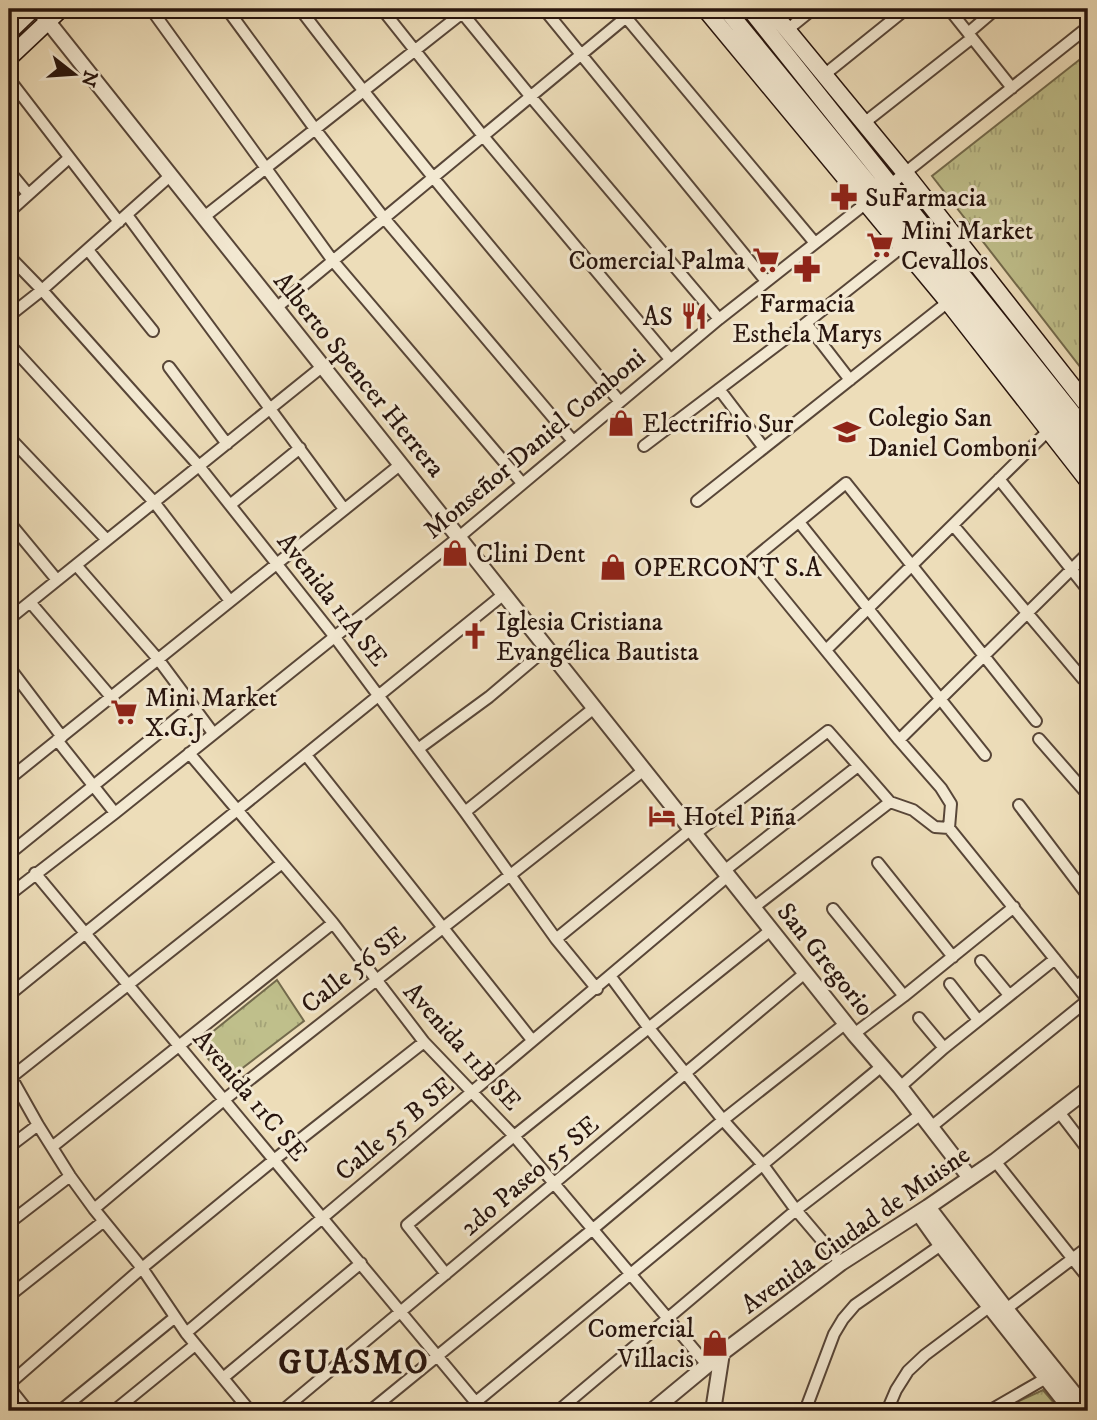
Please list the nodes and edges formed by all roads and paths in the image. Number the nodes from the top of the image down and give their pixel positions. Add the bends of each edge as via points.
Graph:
1 (33, 9) edge
2 (61, 9) edge
3 (151, 9) edge
4 (227, 9) edge
5 (300, 9) edge
6 (382, 9) edge
7 (636, 9) edge
8 (705, 9) edge
9 (726, 9) edge
10 (750, 9) edge
11 (770, 9) edge
12 (813, 9) edge
13 (906, 9) edge
14 (949, 9) edge
15 (996, 9) edge
16 (463, 10) edge
17 (622, 13) edge
18 (548, 14) dead end
19 (43, 15) edge
20 (1088, 27) edge
21 (787, 30) junction
22 (9, 32) edge
23 (970, 36) junction
24 (415, 51) junction
25 (581, 55) junction
26 (9, 58) edge
27 (824, 75) junction
28 (9, 79) edge
29 (1012, 88) junction
30 (363, 92) junction
31 (531, 97) junction
32 (864, 123) junction
33 (316, 129) junction
34 (483, 136) junction
35 (69, 158) junction
36 (266, 168) junction
37 (9, 171) edge
38 (905, 173) junction
39 (171, 175) junction
40 (433, 178) junction
41 (28, 194) junction
42 (878, 194) junction
43 (9, 212) edge
44 (204, 217) junction
45 (123, 218) junction
46 (384, 218) junction
47 (815, 243) junction
48 (902, 247) junction
49 (88, 250) junction
50 (9, 256) edge
51 (332, 261) junction
52 (766, 281) junction
53 (42, 290) junction
54 (948, 302) junction
55 (276, 308) junction
56 (9, 316) edge
57 (719, 318) junction
58 (806, 323) junction
59 (153, 331) dead end
60 (9, 344) edge
61 (670, 359) junction
62 (323, 366) junction
63 (169, 367) dead end
64 (850, 380) junction
65 (719, 389) junction
66 (620, 402) junction
67 (1088, 406) edge
68 (270, 409) junction
69 (1087, 428) edge
70 (1049, 430) junction
71 (9, 437) edge
72 (573, 441) junction
73 (227, 444) junction
74 (644, 446) dead end
75 (764, 447) junction
76 (300, 448) junction
77 (1088, 458) edge
78 (401, 464) junction
79 (199, 466) junction
80 (999, 479) junction
81 (1088, 481) edge
82 (522, 483) junction
83 (697, 501) dead end
84 (154, 502) junction
85 (230, 505) junction
86 (344, 509) junction
87 (9, 522) edge
88 (799, 522) junction
89 (953, 525) junction
90 (459, 537) junction
91 (107, 540) junction
92 (1088, 553) edge
93 (277, 563) junction
94 (76, 565) junction
95 (912, 566) junction
96 (1071, 569) junction
97 (57, 580) junction
98 (1088, 590) edge
99 (504, 594) junction
100 (230, 601) junction
101 (30, 602) junction
102 (869, 609) junction
103 (1027, 612) junction
104 (10, 615) edge
105 (334, 636) junction
106 (547, 648) junction
107 (826, 650) junction
108 (984, 655) junction
109 (158, 659) junction
110 (9, 667) edge
111 (1083, 679) dead end
112 (379, 696) junction
113 (111, 697) junction
114 (940, 699) junction
115 (192, 706) junction
116 (594, 708) junction
117 (1037, 721) dead end
118 (212, 733) junction
119 (59, 739) junction
120 (1039, 739) dead end
121 (900, 740) junction
122 (418, 749) junction
123 (189, 753) junction
124 (306, 755) junction
125 (985, 755) dead end
126 (858, 766) junction
127 (644, 770) junction
128 (11, 773) edge
129 (93, 785) junction
130 (1088, 795) edge
131 (890, 802) junction
132 (1019, 805) dead end
133 (238, 810) junction
134 (465, 812) junction
135 (115, 813) junction
136 (949, 828) junction
137 (693, 832) junction
138 (9, 854) edge
139 (282, 863) junction
140 (878, 863) dead end
141 (36, 873) junction
142 (726, 873) junction
143 (509, 874) junction
144 (9, 895) edge
145 (1088, 897) edge
146 (1014, 907) junction
147 (753, 908) junction
148 (833, 909) dead end
149 (333, 923) junction
150 (443, 926) junction
151 (772, 929) junction
152 (86, 933) junction
153 (556, 939) junction
154 (953, 957) junction
155 (1055, 959) junction
156 (981, 961) dead end
157 (805, 973) junction
158 (611, 977) junction
159 (1088, 977) edge
160 (376, 980) junction
161 (128, 984) junction
162 (950, 984) dead end
163 (1077, 986) junction
164 (597, 989) junction
165 (1009, 995) junction
166 (9, 996) edge
167 (904, 996) junction
168 (1088, 1000) edge
169 (919, 1018) dead end
170 (978, 1020) junction
171 (648, 1027) junction
172 (850, 1028) junction
173 (533, 1040) junction
174 (424, 1042) junction
175 (180, 1045) junction
176 (944, 1048) junction
177 (882, 1066) junction
178 (686, 1072) junction
179 (10, 1078) edge
180 (900, 1087) junction
181 (1088, 1089) edge
182 (472, 1092) junction
183 (225, 1099) junction
184 (1059, 1112) junction
185 (921, 1114) junction
186 (723, 1120) junction
187 (38, 1125) junction
188 (931, 1127) junction
189 (514, 1136) junction
190 (9, 1147) edge
191 (52, 1147) junction
192 (1088, 1150) edge
193 (275, 1159) junction
194 (995, 1161) junction
195 (763, 1165) junction
196 (70, 1176) junction
197 (970, 1178) junction
198 (554, 1184) junction
199 (94, 1209) junction
200 (796, 1210) junction
201 (923, 1210) junction
202 (323, 1217) junction
203 (104, 1221) junction
204 (9, 1223) edge
205 (593, 1229) junction
206 (941, 1245) junction
207 (1088, 1247) edge
208 (1073, 1259) junction
209 (361, 1263) junction
210 (841, 1263) junction
211 (142, 1268) junction
212 (630, 1273) junction
213 (446, 1274) junction
214 (1088, 1278) edge
215 (9, 1296) edge
216 (989, 1307) junction
217 (1006, 1310) junction
218 (401, 1312) junction
219 (174, 1318) junction
220 (668, 1318) junction
221 (186, 1333) junction
222 (195, 1345) junction
223 (722, 1353) junction
224 (437, 1356) junction
225 (708, 1366) junction
226 (223, 1378) junction
227 (1041, 1381) dead end
228 (9, 1386) edge
229 (480, 1407) edge
230 (247, 1410) edge
231 (28, 1411) edge
232 (60, 1411) edge
233 (114, 1411) edge
234 (282, 1411) edge
235 (370, 1411) edge
236 (465, 1411) edge
237 (558, 1411) edge
238 (652, 1411) edge
239 (716, 1411) edge
240 (805, 1411) edge
241 (887, 1411) edge
242 (989, 1411) edge
243 (1072, 1411) edge
244 (1088, 1411) edge

1 - 22 main road
2 - 19 main road
3 - 36 street
4 - 33 street
5 - 30 street
6 - 24 street
7 - 17 street
8 - 42 main road
9 - 42 main road
10 - 42 main road
11 - 21 main road
12 - 21 street
13 - 27 street
14 - 23 street
15 - 23 street
16 - 24 street
16 - 31 street
17 - 25 street
17 - 47 street
18 - 25 street
19 - 26 main road
19 - 39 street, Alberto Spencer Herrera
20 - 29 street, Monseñor Daniel Comboni
21 - 27 main road
23 - 29 street
23 - 32 street
24 - 30 street
24 - 34 street
25 - 31 street
25 - 52 street
27 - 32 main road
28 - 35 street
29 - 38 street, Monseñor Daniel Comboni
30 - 33 street
30 - 40 street
31 - 34 street
31 - 57 street
32 - 38 main road
33 - 36 street
33 - 46 street
34 - 40 street
34 - 61 street
35 - 41 street
35 - 45 street
36 - 44 street
36 - 51 street
37 - 41 street
38 - 42 street, Monseñor Daniel Comboni
38 - 67 main road
39 - 44 street, Alberto Spencer Herrera
39 - 45 street
40 - 46 street
40 - 66 street
41 - 43 street
42 - 47 street, Monseñor Daniel Comboni
42 - 48 main road
42 - 69 main road
42 - 77 main road
44 - 55 street, Alberto Spencer Herrera
45 - 49 street
45 - 68 street
46 - 51 street
46 - 72 street
47 - 52 street, Monseñor Daniel Comboni
48 - 54 main road
48 - 58 street
49 - 53 street
49 - 59 street
50 - 53 street, Avenida 11A SE
51 - 55 street
51 - 82 street
52 - 57 street, Monseñor Daniel Comboni
53 - 56 street
53 - 79 street, Avenida 11A SE
54 - 64 street
54 - 70 main road
55 - 62 street, Alberto Spencer Herrera
57 - 61 street, Monseñor Daniel Comboni
58 - 64 street
58 - 65 street
60 - 84 street
61 - 66 street, Monseñor Daniel Comboni
62 - 68 street
62 - 78 street, Alberto Spencer Herrera
63 - 73 street
64 - 75 street
65 - 74 street
65 - 75 street
66 - 72 street, Monseñor Daniel Comboni
68 - 73 street
68 - 76 street
70 - 80 street
70 - 81 main road
71 - 91 street
72 - 82 street, Monseñor Daniel Comboni
73 - 79 street
75 - 83 street
76 - 85 street
76 - 86 street
78 - 86 street
78 - 90 street, Alberto Spencer Herrera
79 - 84 street
79 - 85 street, Avenida 11A SE
80 - 89 street
80 - 96 street
82 - 90 street, Monseñor Daniel Comboni
84 - 91 street
84 - 100 street
85 - 93 street, Avenida 11A SE
86 - 93 street
87 - 97 street
88 - 95 street via 846,482
88 - 102 street
88 - 107 street via 752,560
89 - 95 street
89 - 103 street
90 - 99 street, Alberto Spencer Herrera
90 - 105 street, Monseñor Daniel Comboni
91 - 94 street
92 - 96 street
93 - 100 street
93 - 105 street, Avenida 11A SE
94 - 97 street
94 - 109 street
95 - 102 street
95 - 108 street
96 - 98 street
96 - 103 street
97 - 101 street
99 - 106 street, Alberto Spencer Herrera
99 - 112 street
100 - 109 street
101 - 104 street
101 - 113 street
102 - 107 street
102 - 114 street
103 - 108 street
103 - 111 street
105 - 112 street, Avenida 11A SE
105 - 118 street, Monseñor Daniel Comboni
106 - 116 street, Alberto Spencer Herrera
106 - 122 street
107 - 121 street
108 - 114 street
108 - 117 street
109 - 113 street
109 - 115 street
110 - 119 street
112 - 122 street, Avenida 11A SE
112 - 124 street
113 - 119 street
114 - 121 street
114 - 125 street
115 - 118 street
115 - 129 street
116 - 127 street, Alberto Spencer Herrera
116 - 134 street
118 - 123 street, Monseñor Daniel Comboni
119 - 128 street
119 - 129 street
120 - 130 street
121 - 136 street via 951,804
122 - 134 street, Avenida 11A SE
123 - 133 street, Avenida 11B SE
123 - 135 street, Monseñor Daniel Comboni
124 - 133 street
124 - 150 street
126 - 131 street
126 - 137 street via 828,731
126 - 142 street, Calle 55 B SE
127 - 137 street, San Gregorio
127 - 143 street, Calle 56 SE
129 - 135 street
129 - 138 street
131 - 136 street via 913,810 935,827
131 - 147 street
132 - 145 street
133 - 139 street, Avenida 11B SE
133 - 152 street
134 - 143 street, Avenida 11A SE
135 - 141 street, Monseñor Daniel Comboni
136 - 146 street
137 - 142 street, San Gregorio
137 - 153 street
139 - 149 street, Avenida 11B SE
139 - 161 street
140 - 154 street
141 - 144 street, Monseñor Daniel Comboni
141 - 152 street, Avenida 11C SE
142 - 147 street, San Gregorio
142 - 158 street, Calle 55 B SE
143 - 150 street, Calle 56 SE
143 - 153 street, Avenida 11A SE
146 - 154 street
146 - 155 street
147 - 151 street, San Gregorio
148 - 167 street
149 - 160 street, Avenida 11B SE
149 - 175 street
150 - 160 street, Calle 56 SE
150 - 173 street
151 - 157 street, San Gregorio
151 - 171 street
152 - 161 street, Avenida 11C SE
152 - 166 street
153 - 164 street, Avenida 11A SE
154 - 167 street
155 - 163 street
155 - 165 street
156 - 165 street
157 - 172 street, San Gregorio
157 - 178 street, 2do Paseo 55 SE
158 - 164 street, Calle 55 B SE
158 - 171 street
159 - 163 street
160 - 174 street, Avenida 11B SE
160 - 183 street, Calle 56 SE
161 - 175 street, Avenida 11C SE
161 - 179 street
162 - 170 street
163 - 168 street
164 - 173 street, Calle 55 B SE
165 - 170 street
167 - 172 street
168 - 188 street
169 - 176 street
170 - 176 street
171 - 178 street
171 - 189 street
172 - 177 street, San Gregorio
172 - 186 street
173 - 182 street, Calle 55 B SE
174 - 182 street, Avenida 11B SE
174 - 193 street
175 - 183 street, Avenida 11C SE
175 - 191 street
176 - 180 street
177 - 180 street, San Gregorio
177 - 195 street
178 - 186 street
178 - 198 street, 2do Paseo 55 SE
179 - 187 street
180 - 185 street, San Gregorio
181 - 184 street, Avenida Ciudad de Muisne
182 - 189 street, Avenida 11B SE
182 - 202 street, Calle 55 B SE
183 - 193 street, Avenida 11C SE
183 - 199 street, Calle 56 SE
184 - 192 street
184 - 194 street, Avenida Ciudad de Muisne
185 - 188 street, San Gregorio
185 - 200 street
186 - 195 street
186 - 205 street
187 - 190 street
187 - 191 street
188 - 197 street, San Gregorio
189 - 198 street, Avenida 11B SE
189 - 213 street via 407,1225
191 - 196 street
193 - 202 street, Avenida 11C SE
193 - 211 street
194 - 197 street, Avenida Ciudad de Muisne
194 - 208 street
195 - 200 street
195 - 212 street
196 - 199 street
196 - 204 street
197 - 201 street, Avenida Ciudad de Muisne
198 - 205 street, Avenida 11B SE
198 - 213 street, 2do Paseo 55 SE
199 - 203 street
200 - 210 street
200 - 220 street
201 - 206 street
201 - 210 street, Avenida Ciudad de Muisne
201 - 217 street
202 - 209 street, Avenida 11C SE
202 - 221 street, Calle 55 B SE
203 - 211 street
203 - 215 street
205 - 212 street, Avenida 11B SE
205 - 224 street
206 - 216 street
206 - 240 street via 849,1312 834,1334
207 - 208 street
208 - 214 street
208 - 217 street
209 - 218 street, Avenida 11C SE
209 - 226 street
210 - 223 street, Avenida Ciudad de Muisne
211 - 219 street
211 - 228 street
212 - 220 street, Avenida 11B SE
212 - 229 street
213 - 218 street, 2do Paseo 55 SE
216 - 241 street via 908,1371
216 - 243 street
217 - 244 street
218 - 224 street, Avenida 11C SE
218 - 234 street, 2do Paseo 55 SE
219 - 221 street
219 - 232 street
220 - 225 street, Avenida 11B SE
220 - 237 street
221 - 222 street
222 - 226 street
222 - 233 street
223 - 225 street, Avenida Ciudad de Muisne
223 - 239 street
224 - 229 street, Avenida 11C SE
224 - 235 street
225 - 238 street, Avenida Ciudad de Muisne
226 - 230 street
227 - 242 street
228 - 231 street
229 - 236 street

